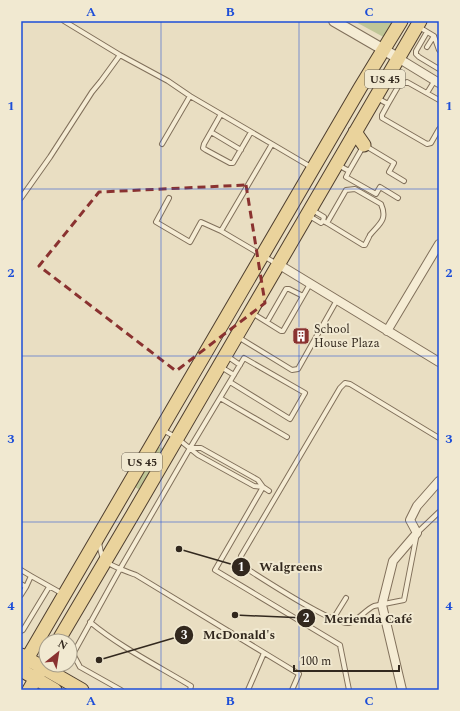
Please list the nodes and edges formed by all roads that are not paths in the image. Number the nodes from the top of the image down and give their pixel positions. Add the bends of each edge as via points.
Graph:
1 (64, 21) edge
2 (334, 21) edge
3 (401, 21) edge
4 (421, 26) edge
5 (434, 36) junction
6 (427, 47) dead end
7 (384, 49) junction
8 (438, 51) edge
9 (120, 55) junction
10 (398, 58) junction
11 (432, 63) junction
12 (439, 69) edge
13 (434, 80) edge
14 (427, 93) junction
15 (190, 96) junction
16 (375, 97) junction
17 (439, 100) edge
18 (388, 104) junction
19 (221, 114) junction
20 (439, 129) edge
21 (211, 132) junction
22 (251, 132) junction
23 (355, 132) junction
24 (162, 144) dead end
25 (272, 144) junction
26 (348, 144) junction
27 (364, 145) junction
28 (241, 150) junction
29 (321, 155) junction
30 (336, 164) junction
31 (314, 168) junction
32 (349, 172) junction
33 (404, 181) dead end
34 (21, 198) edge
35 (169, 198) dead end
36 (398, 198) dead end
37 (309, 213) junction
38 (325, 222) junction
39 (221, 231) junction
40 (439, 244) edge
41 (262, 256) junction
42 (278, 264) junction
43 (310, 284) junction
44 (303, 296) junction
45 (337, 300) junction
46 (250, 312) junction
47 (267, 322) junction
48 (387, 331) junction
49 (236, 336) junction
50 (222, 360) junction
51 (439, 362) edge
52 (240, 365) junction
53 (234, 375) junction
54 (230, 382) junction
55 (220, 398) junction
56 (161, 429) junction
57 (287, 436) dead end
58 (177, 438) junction
59 (439, 438) edge
60 (190, 448) junction
61 (232, 465) junction
62 (228, 472) junction
63 (439, 481) edge
64 (262, 487) junction
65 (269, 491) dead end
66 (439, 512) edge
67 (417, 533) junction
68 (98, 537) junction
69 (105, 561) junction
70 (120, 569) junction
71 (21, 570) edge
72 (31, 576) junction
73 (21, 584) edge
74 (26, 587) junction
75 (49, 587) junction
76 (64, 594) junction
77 (21, 595) edge
78 (346, 598) dead end
79 (382, 605) junction
80 (334, 619) junction
81 (90, 622) junction
82 (21, 631) edge
83 (63, 633) edge
84 (264, 653) junction
85 (22, 663) edge
86 (38, 674) edge
87 (55, 690) edge
88 (82, 690) edge
89 (122, 690) edge
90 (190, 690) edge
91 (248, 690) edge
92 (292, 690) edge
93 (348, 690) edge
94 (402, 690) edge

1 - 9 lane
2 - 7 street
3 - 7 main road, US 45
4 - 5 lane
4 - 10 main road, US 45
4 - 11 lane via 416,54
5 - 6 lane
5 - 8 lane
7 - 10 street
7 - 29 main road, US 45
9 - 15 lane
9 - 34 lane
10 - 13 street
10 - 16 main road, US 45
11 - 12 lane
11 - 13 lane
13 - 14 lane
14 - 17 lane
14 - 18 lane via 407,82 399,85
15 - 19 lane
15 - 24 lane
16 - 18 lane
16 - 23 main road, US 45
18 - 20 lane via 382,118 427,144 431,143
19 - 21 lane
19 - 22 lane
21 - 28 lane
21 - 28 lane via 204,144 206,150 233,163
22 - 25 lane
22 - 28 lane
23 - 26 main road, US 45
23 - 27 main road
25 - 31 lane
25 - 39 lane
26 - 27 main road
26 - 30 main road, US 45
27 - 32 lane
27 - 33 lane via 394,163 389,172
29 - 30 main road
29 - 31 main road, US 45
30 - 32 lane
30 - 37 main road, US 45
31 - 41 main road, US 45
32 - 36 lane via 346,177 376,194 380,188
35 - 39 lane via 156,222 190,242 201,222
37 - 38 lane via 311,217
37 - 42 main road, US 45
38 - 38 lane via 346,190 355,189 381,204 383,208 384,217 365,245
39 - 41 lane
40 - 48 street
41 - 42 lane
41 - 56 main road, US 45
42 - 43 street
42 - 46 main road, US 45
43 - 44 lane
43 - 45 street
44 - 47 lane via 286,289
44 - 47 lane via 283,331
45 - 48 street
45 - 49 lane via 298,369 292,370
46 - 47 lane
46 - 49 main road, US 45
48 - 51 street
49 - 50 main road, US 45
50 - 52 lane
50 - 53 lane
50 - 58 main road, US 45
52 - 53 lane
52 - 54 lane via 244,358 305,393 290,419
53 - 54 lane
54 - 55 lane
55 - 57 lane
55 - 60 lane
56 - 58 lane
56 - 68 main road, US 45
58 - 60 lane
58 - 69 main road, US 45
59 - 80 lane via 345,383 275,495 240,562 244,567
60 - 61 lane via 201,448
60 - 62 lane
60 - 70 lane
61 - 62 lane
61 - 64 lane via 258,480
62 - 64 lane via 254,486
63 - 67 street via 417,506 410,520
64 - 65 lane
64 - 93 lane via 215,570 340,645
66 - 67 lane
67 - 79 street via 393,561
67 - 79 lane via 404,600
68 - 69 lane
68 - 76 main road, US 45
69 - 70 lane
69 - 83 main road, US 45
70 - 81 lane
70 - 84 lane via 136,575
71 - 72 lane
72 - 74 lane
72 - 75 lane
73 - 74 lane
74 - 77 lane
75 - 76 lane
75 - 82 lane
76 - 85 main road, US 45
78 - 80 lane
79 - 80 lane via 370,608 348,623
79 - 94 street
81 - 89 lane via 73,654 80,667
81 - 90 lane via 102,632 191,686
84 - 91 lane
84 - 92 lane via 299,674
85 - 86 main road
86 - 87 main road
86 - 88 main road

